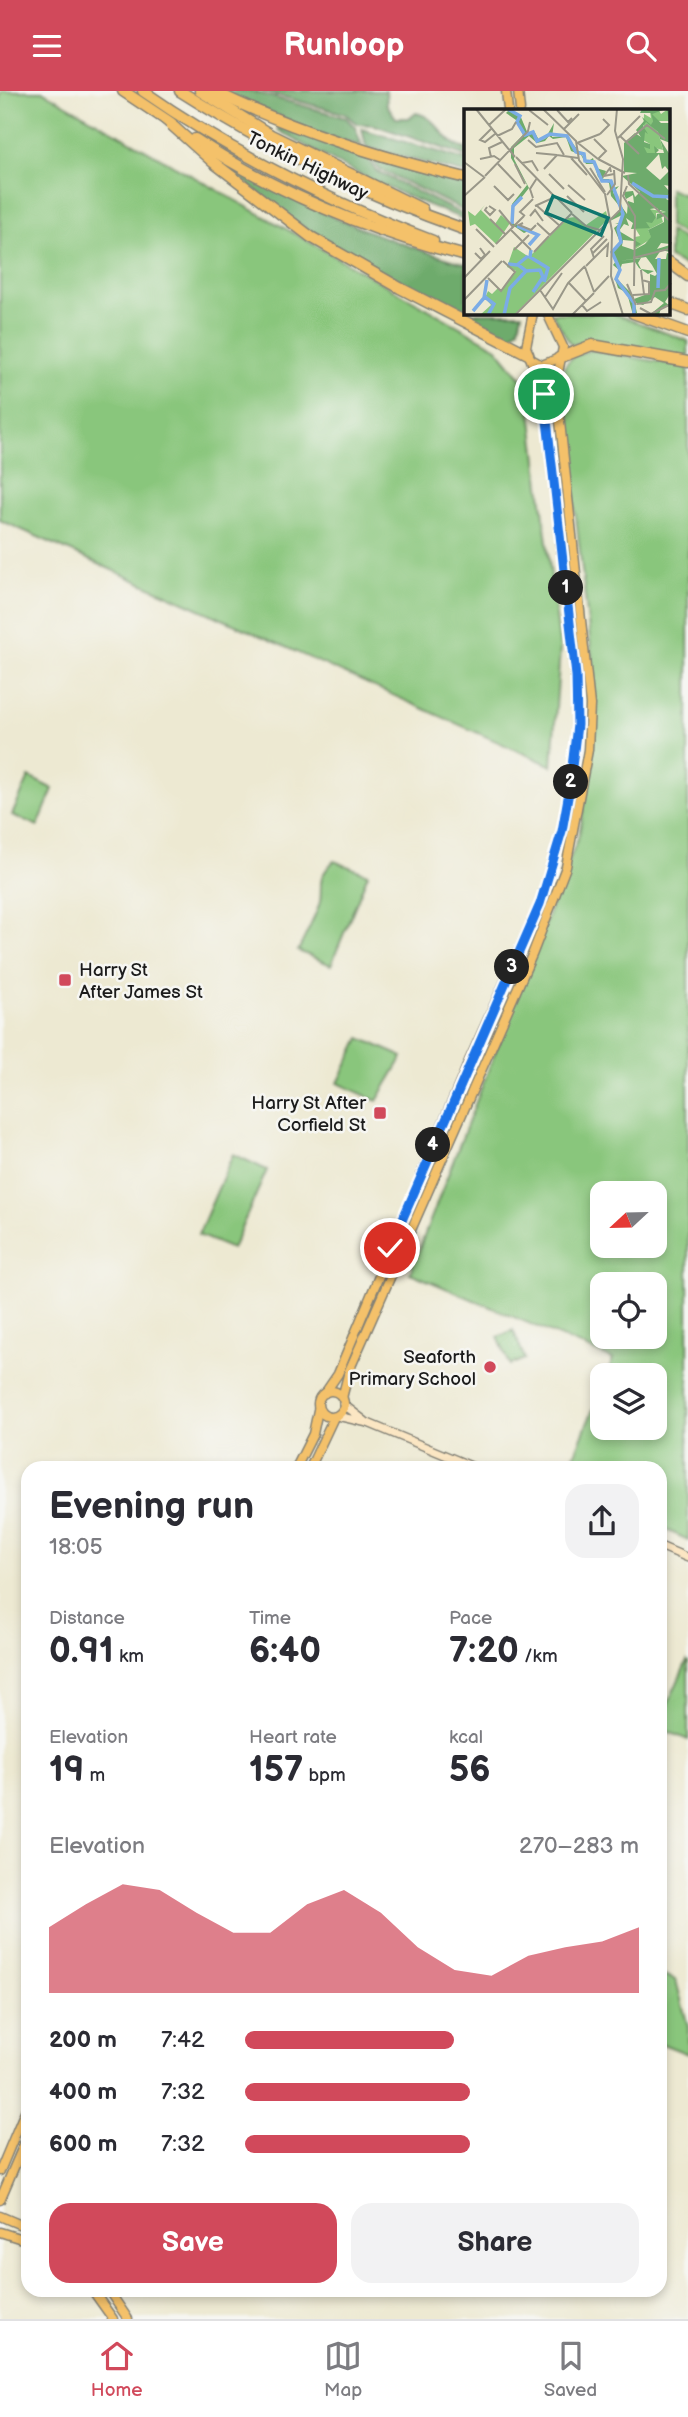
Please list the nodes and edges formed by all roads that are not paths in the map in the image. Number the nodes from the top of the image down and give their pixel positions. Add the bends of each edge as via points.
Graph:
1 (123, 91) edge
2 (143, 91) edge
3 (180, 91) edge
4 (200, 91) edge
5 (213, 91) edge
6 (506, 91) edge
7 (518, 91) edge
8 (508, 109) edge
9 (520, 109) edge
10 (166, 120) junction
11 (464, 177) edge
12 (464, 229) edge
13 (464, 229) edge
14 (464, 254) edge
15 (464, 254) edge
16 (671, 264) edge
17 (688, 276) edge
18 (670, 303) edge
19 (688, 310) edge
20 (533, 315) edge
21 (548, 315) edge
22 (638, 315) edge
23 (688, 333) edge
24 (529, 356) junction
25 (559, 358) junction
26 (688, 362) edge
27 (532, 955) junction
28 (508, 975) junction
29 (400, 1259) junction
30 (371, 1292) junction
31 (325, 1393) junction
32 (343, 1401) junction
33 (319, 1409) junction
34 (336, 1416) junction
35 (368, 1423) junction
36 (300, 1461) edge
37 (314, 1461) edge
38 (459, 1461) edge
39 (667, 1549) edge
40 (688, 1558) edge
41 (21, 2120) edge
42 (21, 2151) edge
43 (0, 2171) edge
44 (0, 2200) edge
45 (0, 2216) edge
46 (21, 2225) edge
47 (0, 2232) edge
48 (21, 2239) edge
49 (97, 2297) edge
50 (113, 2297) edge
51 (113, 2319) edge
52 (128, 2319) edge

1 - 10 highway
2 - 15 highway, Tonkin Highway via 228,145 326,197
3 - 12 highway, Tonkin Highway via 349,186
4 - 13 highway via 271,135
5 - 11 highway via 332,142
6 - 8 main road
7 - 9 main road
10 - 14 highway via 241,170 338,215
10 - 24 highway via 268,207 311,237
16 - 17 highway
18 - 19 highway
20 - 24 main road
21 - 25 main road via 562,342
22 - 23 highway
24 - 25 main road via 542,365
24 - 28 main road via 544,394 576,676 577,725 569,792 552,868
25 - 26 highway via 592,345
25 - 27 main road via 556,384 587,664 588,746 565,867
27 - 28 main road via 521,954
27 - 29 main road
28 - 30 main road
29 - 30 main road via 390,1259 378,1288
29 - 32 main road via 349,1371
30 - 31 main road via 338,1374
31 - 32 main road via 334,1391
31 - 33 main road
32 - 34 main road
32 - 35 main road
33 - 34 main road via 325,1417
33 - 36 main road
34 - 35 main road
34 - 37 main road
35 - 38 main road
39 - 40 main road
41 - 43 main road
42 - 44 main road
45 - 46 main road
47 - 48 main road
49 - 51 main road
50 - 52 main road

